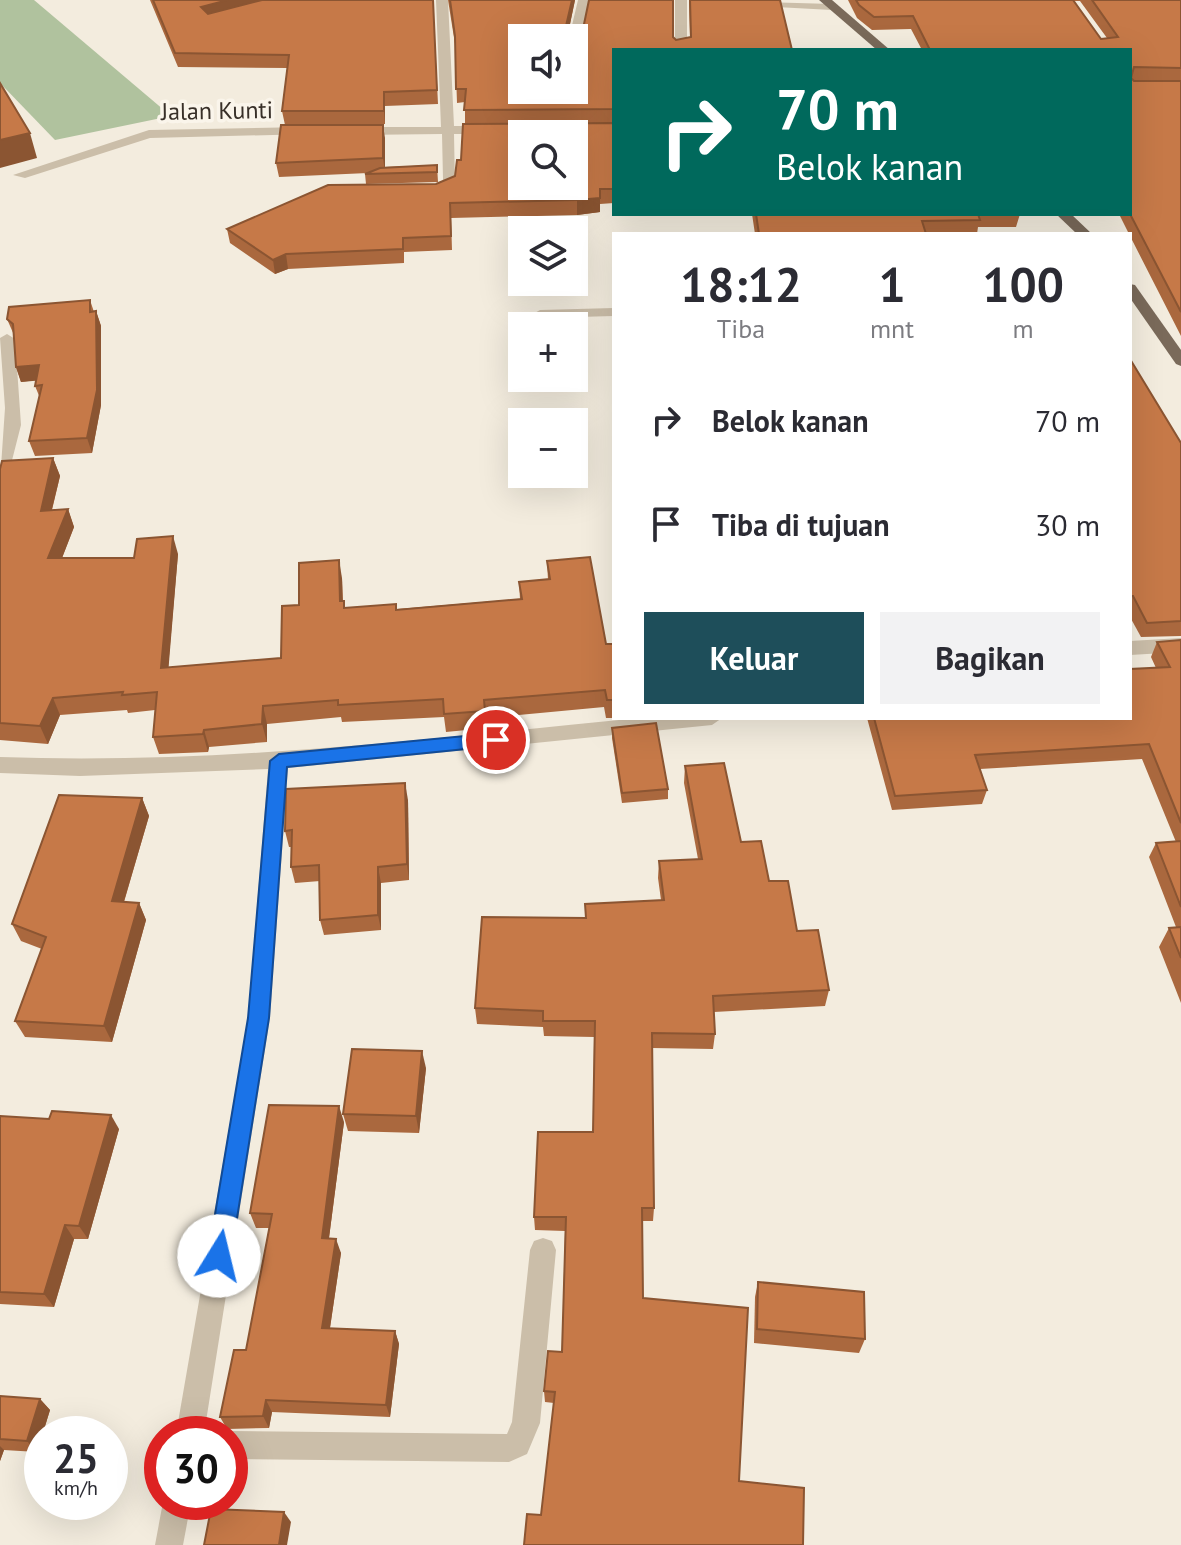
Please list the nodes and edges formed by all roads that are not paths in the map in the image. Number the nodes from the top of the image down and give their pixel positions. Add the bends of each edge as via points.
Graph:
1 (442, 0) edge
2 (584, 0) edge
3 (681, 0) edge
4 (701, 0) edge
5 (828, 3) edge
6 (578, 24) edge
7 (681, 48) edge
8 (882, 48) edge
9 (449, 130) junction
10 (508, 130) edge
11 (323, 131) edge
12 (339, 131) edge
13 (20, 175) dead end
14 (421, 191) edge
15 (1065, 216) edge
16 (1083, 232) edge
17 (1132, 292) edge
18 (612, 312) edge
19 (588, 313) edge
20 (7, 339) edge
21 (1181, 361) edge
22 (0, 476) edge
23 (1181, 645) edge
24 (1132, 647) edge
25 (692, 720) edge
26 (279, 761) junction
27 (0, 765) edge
28 (543, 1250) dead end
29 (193, 1416) edge
30 (248, 1445) edge
31 (174, 1520) edge
32 (169, 1545) edge

1 - 9 street
2 - 6 street
3 - 7 street
4 - 5 street
5 - 8 main road
9 - 10 street
9 - 12 street
9 - 14 street via 450,183
11 - 13 street, Jalan Kunti via 166,133
15 - 16 main road
17 - 21 main road
18 - 19 street
20 - 22 street via 15,398
23 - 24 street
25 - 26 street
26 - 27 street via 80,768
26 - 29 street via 259,1018
28 - 30 street via 526,1423 517,1444
31 - 32 street

